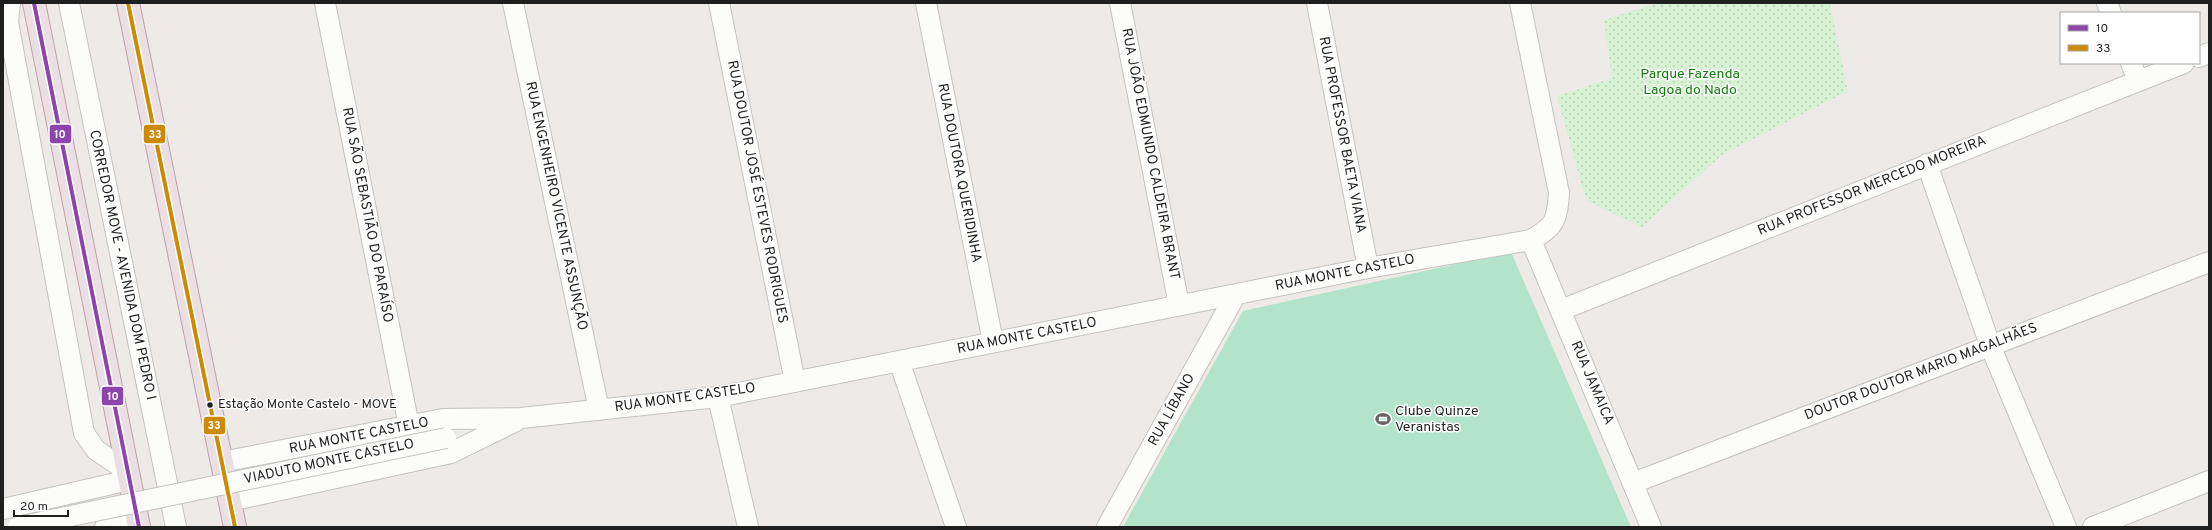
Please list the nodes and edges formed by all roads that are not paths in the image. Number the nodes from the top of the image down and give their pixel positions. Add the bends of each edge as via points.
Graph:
1 (10, 3) edge
2 (34, 3) edge
3 (69, 3) edge
4 (128, 3) edge
5 (325, 3) edge
6 (513, 3) edge
7 (718, 3) edge
8 (926, 3) edge
9 (1120, 3) edge
10 (1317, 3) edge
11 (1520, 3) edge
12 (2178, 64) edge
13 (2134, 72) edge
14 (1928, 164) junction
15 (1531, 240) junction
16 (2209, 262) edge
17 (1368, 268) junction
18 (1236, 294) junction
19 (1179, 305) junction
20 (1561, 310) junction
21 (993, 342) junction
22 (1990, 345) junction
23 (899, 361) junction
24 (795, 382) junction
25 (718, 397) junction
26 (599, 410) junction
27 (521, 418) junction
28 (409, 426) junction
29 (222, 462) junction
30 (128, 475) junction
31 (2209, 482) edge
32 (1633, 483) junction
33 (230, 501) junction
34 (3, 509) edge
35 (138, 523) edge
36 (18, 527) edge
37 (104, 527) edge
38 (176, 527) edge
39 (236, 527) edge
40 (748, 527) edge
41 (956, 527) edge
42 (1107, 527) edge
43 (1651, 527) edge
44 (2066, 527) edge
45 (2093, 527) edge

1 - 30 street via 8,22 84,433 96,450
2 - 30 highway
3 - 38 street, CORREDOR MOVE - AVENIDA DOM PEDRO I
4 - 29 highway
5 - 28 street, RUA SÃO SEBASTIÃO DO PARAÍSO
6 - 26 street, RUA ENGENHEIRO VICENTE ASSUNÇÃO
7 - 24 street, RUA DOUTOR JOSÉ ESTEVES RODRIGUES
8 - 21 street, RUA DOUTORA QUERIDINHA
9 - 19 street, RUA JOÃO EDMUNDO CALDEIRA BRANT
10 - 17 street, RUA PROFESSOR BAETA VIANA
11 - 15 street via 1559,193 1557,214 1548,230
12 - 13 street, RUA PROFESSOR MERCEDO MOREIRA
13 - 14 street, RUA PROFESSOR MERCEDO MOREIRA
14 - 20 street, RUA PROFESSOR MERCEDO MOREIRA
14 - 22 street
15 - 17 street, RUA MONTE CASTELO
15 - 20 street, RUA JAMAICA
16 - 22 street, DOUTOR DOUTOR MARIO MAGALHÃES
17 - 18 street, RUA MONTE CASTELO
18 - 19 street, RUA MONTE CASTELO
18 - 42 street, RUA LÍBANO
19 - 21 street, RUA MONTE CASTELO
20 - 32 street, RUA JAMAICA
21 - 23 street, RUA MONTE CASTELO
22 - 32 street, DOUTOR DOUTOR MARIO MAGALHÃES
22 - 44 street
23 - 24 street, RUA MONTE CASTELO
23 - 41 street
24 - 25 street, RUA MONTE CASTELO
25 - 26 street, RUA MONTE CASTELO
25 - 40 street
26 - 27 street, RUA MONTE CASTELO
27 - 28 street, RUA MONTE CASTELO via 442,419
27 - 33 street, RUA MONTE CASTELO via 451,453
27 - 36 street, VIADUTO MONTE CASTELO, bridge via 446,438
28 - 29 street, RUA MONTE CASTELO
29 - 33 highway
30 - 34 street
30 - 35 highway
31 - 45 street
32 - 43 street, RUA JAMAICA
33 - 39 highway
35 - 37 street

